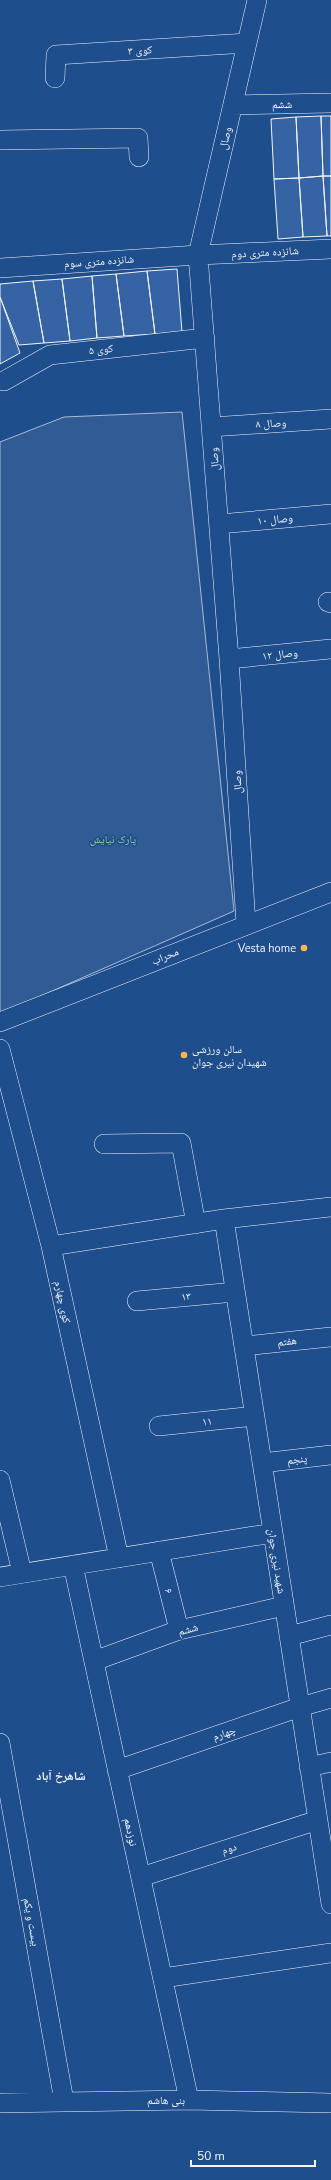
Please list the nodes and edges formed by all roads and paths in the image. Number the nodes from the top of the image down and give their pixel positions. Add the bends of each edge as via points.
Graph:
1 (257, 0) edge
2 (247, 43) junction
3 (55, 78) dead end
4 (331, 103) edge
5 (233, 105) junction
6 (0, 140) edge
7 (139, 157) dead end
8 (331, 249) edge
9 (198, 254) junction
10 (0, 268) edge
11 (205, 338) junction
12 (4, 381) dead end
13 (331, 419) edge
14 (211, 426) junction
15 (331, 514) edge
16 (219, 524) junction
17 (331, 649) edge
18 (229, 659) junction
19 (331, 892) edge
20 (246, 924) junction
21 (0, 1022) edge
22 (0, 1049) edge
23 (104, 1144) dead end
24 (331, 1207) edge
25 (224, 1219) junction
26 (196, 1224) junction
27 (51, 1246) junction
28 (235, 1292) junction
29 (137, 1300) dead end
30 (331, 1337) edge
31 (244, 1346) junction
32 (255, 1416) junction
33 (159, 1426) dead end
34 (331, 1455) edge
35 (262, 1464) junction
36 (0, 1480) edge
37 (273, 1533) junction
38 (159, 1551) junction
39 (119, 1558) junction
40 (73, 1565) junction
41 (22, 1573) junction
42 (0, 1577) edge
43 (284, 1606) junction
44 (331, 1625) edge
45 (179, 1630) junction
46 (289, 1636) junction
47 (94, 1661) junction
48 (331, 1698) edge
49 (300, 1707) junction
50 (0, 1743) edge
51 (331, 1762) edge
52 (310, 1767) junction
53 (118, 1770) junction
54 (318, 1820) junction
55 (141, 1877) junction
56 (331, 1904) edge
57 (331, 1953) edge
58 (163, 1978) junction
59 (189, 2100) junction
60 (64, 2101) junction
61 (0, 2102) edge
62 (331, 2103) edge

1 - 2 street, وصال
2 - 3 street, کوی ۳ via 56,54
2 - 5 street, وصال
4 - 5 street, ششم
5 - 9 street, وصال
6 - 7 street via 138,138
8 - 9 street, شانزده متری دوم
9 - 10 street, شانزده متری سوم
9 - 11 street, وصال
11 - 12 street, کوی ۵ via 50,355
11 - 14 street, وصال
13 - 14 street, وصال ۸
14 - 16 street, وصال
15 - 16 street, وصال ۱۰
16 - 18 street, وصال
17 - 18 street, وصال ۱۲
18 - 20 street, وصال
19 - 20 street, محراب
20 - 21 street, محراب
22 - 27 street, کوی چهارم
23 - 26 street via 181,1143
24 - 25 street
25 - 26 street
25 - 28 street, شهید نیری جوان
26 - 27 street
27 - 39 street, کوی چهارم
28 - 29 street, ۱۳
28 - 31 street, شهید نیری جوان
30 - 31 street, هفتم
31 - 32 street, شهید نیری جوان
32 - 33 street, ۱۱
32 - 35 street, شهید نیری جوان
34 - 35 street, پنجم
35 - 37 street, شهید نیری جوان
36 - 41 street
37 - 38 street
37 - 43 street, شهید نیری جوان
38 - 39 street
38 - 45 street, ۶
39 - 40 street
40 - 41 street
40 - 47 street, نوزدهم
41 - 42 street
43 - 45 street, ششم
43 - 46 street, شهید نیری جوان
44 - 46 street
45 - 47 street, ششم
46 - 49 street, شهید نیری جوان
47 - 53 street, نوزدهم
48 - 49 street, چهارم
49 - 52 street, شهید نیری جوان
49 - 53 street, چهارم
50 - 60 street, بیست و یکم
51 - 52 street
52 - 54 street, شهید نیری جوان
53 - 55 street, نوزدهم
54 - 55 street, دوم
54 - 56 street, شهید نیری جوان
55 - 58 street, نوزدهم
57 - 58 street
58 - 59 street, نوزدهم
59 - 60 street, بنی هاشم
59 - 62 street, بنی هاشم
60 - 61 street, بنی هاشم

